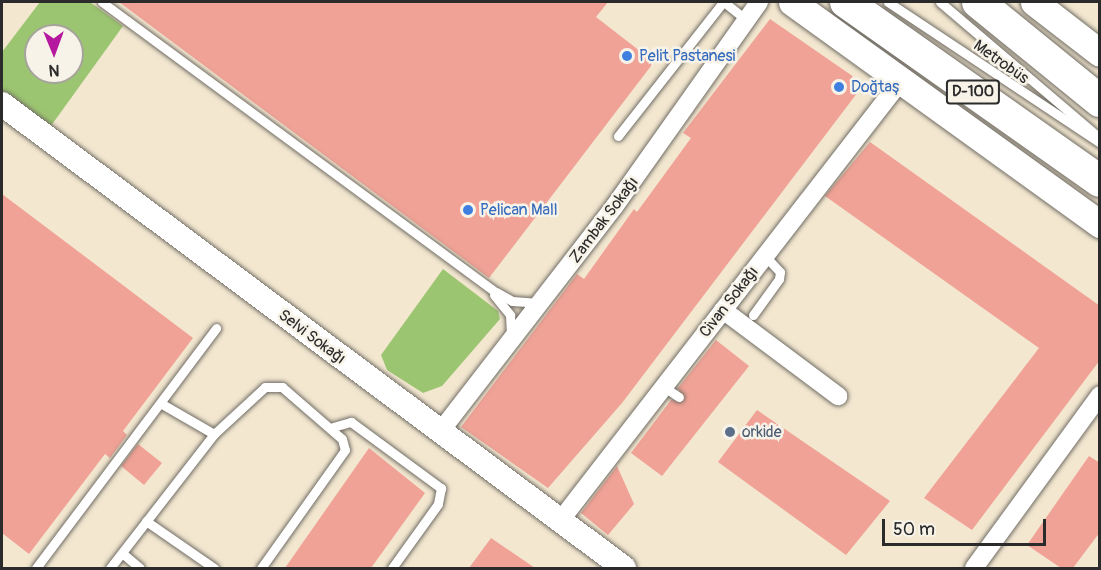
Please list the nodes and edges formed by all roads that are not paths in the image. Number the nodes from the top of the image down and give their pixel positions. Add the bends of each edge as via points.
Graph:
1 (102, 2) edge
2 (723, 2) edge
3 (759, 2) edge
4 (792, 2) edge
5 (846, 2) edge
6 (888, 2) edge
7 (940, 2) edge
8 (978, 2) edge
9 (1034, 2) edge
10 (746, 20) junction
11 (1100, 53) edge
12 (899, 83) junction
13 (1100, 101) edge
14 (2, 104) edge
15 (618, 135) dead end
16 (1100, 138) edge
17 (1100, 143) edge
18 (1100, 181) edge
19 (395, 217) dead end
20 (1100, 224) edge
21 (765, 256) junction
22 (496, 294) junction
23 (541, 303) junction
24 (723, 310) junction
25 (753, 315) dead end
26 (216, 328) dead end
27 (509, 345) junction
28 (1100, 395) edge
29 (838, 396) dead end
30 (162, 404) junction
31 (333, 427) junction
32 (440, 432) junction
33 (214, 434) junction
34 (146, 521) junction
35 (560, 521) junction
36 (122, 553) junction
37 (36, 568) edge
38 (110, 568) edge
39 (140, 568) edge
40 (214, 568) edge
41 (261, 568) edge
42 (392, 568) edge
43 (624, 568) edge
44 (974, 568) edge

1 - 22 lane
2 - 10 lane
2 - 15 lane
3 - 10 street, Zambak Sokağı
4 - 12 main road
5 - 18 highway, D-100
6 - 17 lane, Metrobüs
7 - 16 lane, Metrobüs
8 - 13 highway
9 - 11 main road
10 - 23 street, Zambak Sokağı
12 - 20 main road
12 - 21 street, Civan Sokağı
14 - 32 street, Selvi Sokağı
19 - 22 lane
21 - 24 street, Civan Sokağı
21 - 25 lane via 780,272 779,279
22 - 23 lane
22 - 27 lane via 510,315
23 - 27 street, Zambak Sokağı
24 - 29 street
24 - 35 street, Civan Sokağı via 671,392
26 - 30 lane
27 - 32 street, Zambak Sokağı
28 - 44 street
30 - 33 lane
30 - 37 lane
31 - 33 lane via 282,387 264,387
31 - 41 lane via 345,450
31 - 42 lane via 351,422 441,488 438,504
32 - 35 street, Selvi Sokağı
33 - 34 lane
34 - 36 lane
34 - 40 lane
35 - 43 street, Selvi Sokağı
36 - 38 lane
36 - 39 lane

